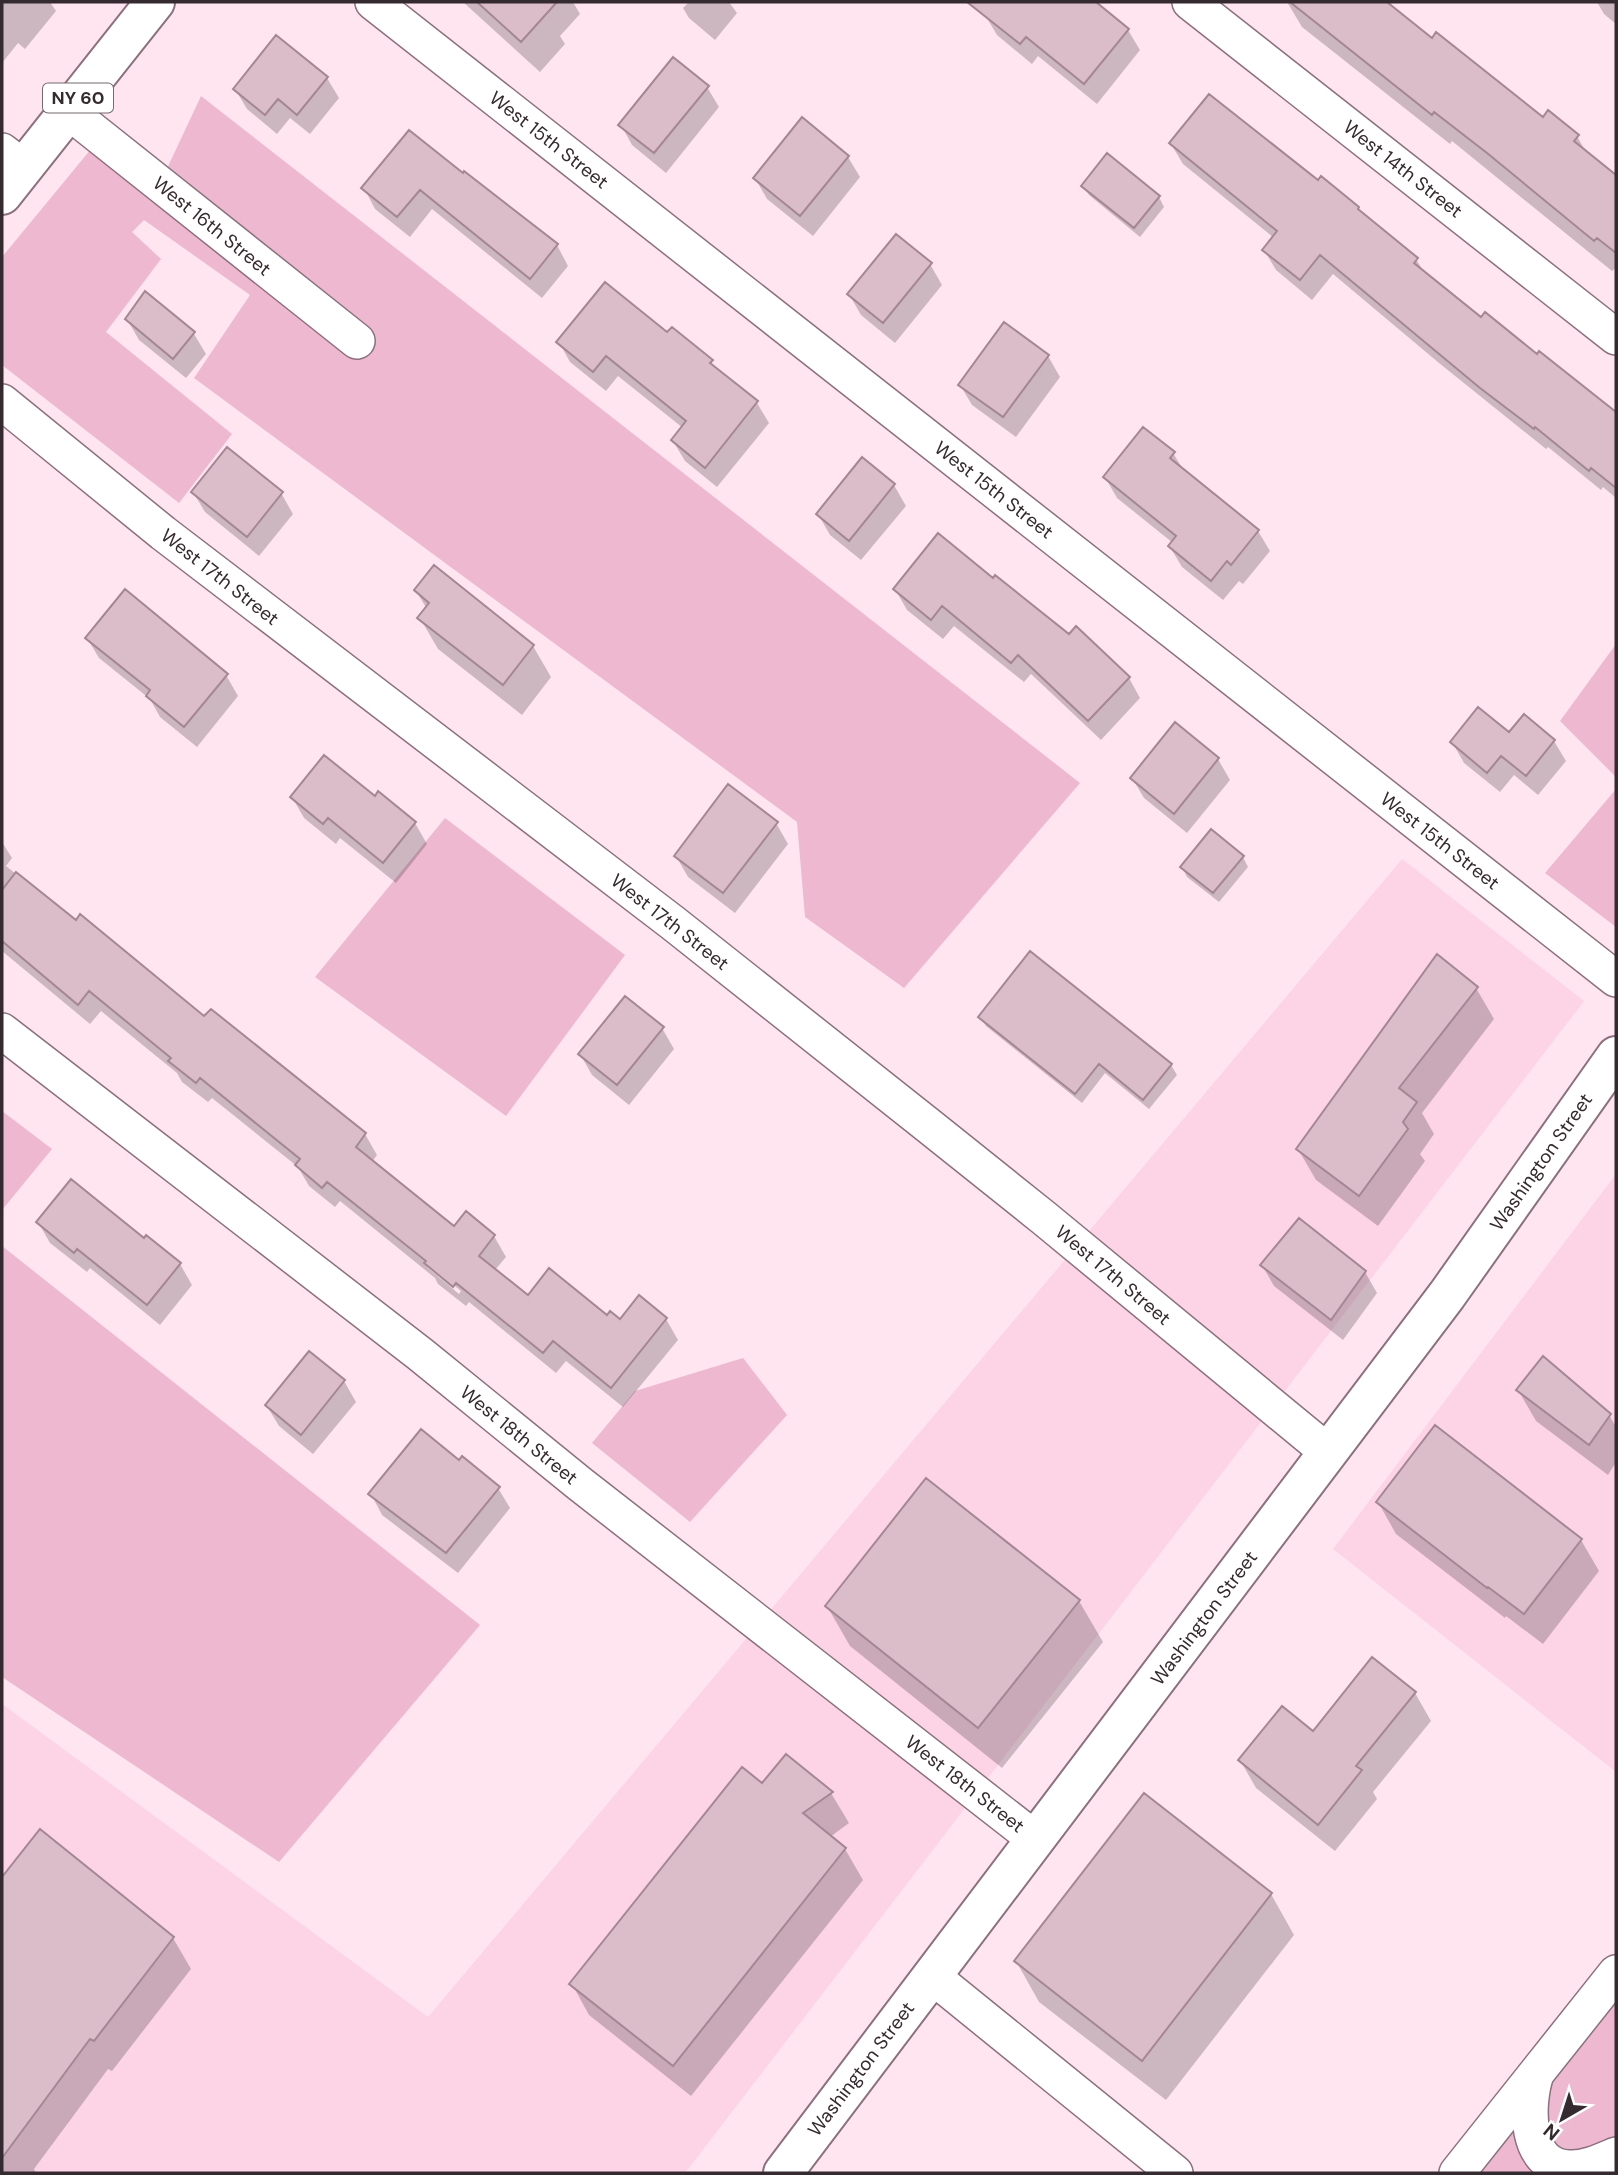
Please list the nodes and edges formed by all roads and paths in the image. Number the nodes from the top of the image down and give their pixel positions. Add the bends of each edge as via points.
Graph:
1 (155, 2) edge
2 (373, 2) edge
3 (1190, 2) edge
4 (68, 111) junction
5 (9, 171) edge
6 (1616, 337) edge
7 (357, 341) dead end
8 (2, 402) edge
9 (1616, 979) edge
10 (2, 1031) edge
11 (1616, 1056) edge
12 (1329, 1453) junction
13 (1035, 1839) junction
14 (1616, 1973) edge
15 (932, 1976) junction
16 (1536, 2073) junction
17 (1616, 2155) edge
18 (783, 2173) edge
19 (1175, 2173) edge
20 (1457, 2173) edge

1 - 4 main road, NY 60
2 - 9 street, West 15th Street
3 - 6 street, West 14th Street
4 - 5 main road, NY 60
4 - 7 street, West 16th Street
8 - 12 street, West 17th Street via 163,533 855,1067
10 - 13 street, West 18th Street
11 - 12 main road, Washington Street via 1452,1289
12 - 13 main road, Washington Street
13 - 15 main road, Washington Street
14 - 16 street
15 - 18 main road, Washington Street
15 - 19 street
16 - 17 street via 1530,2106 1532,2137 1550,2161 1558,2167 1581,2168
16 - 20 street

